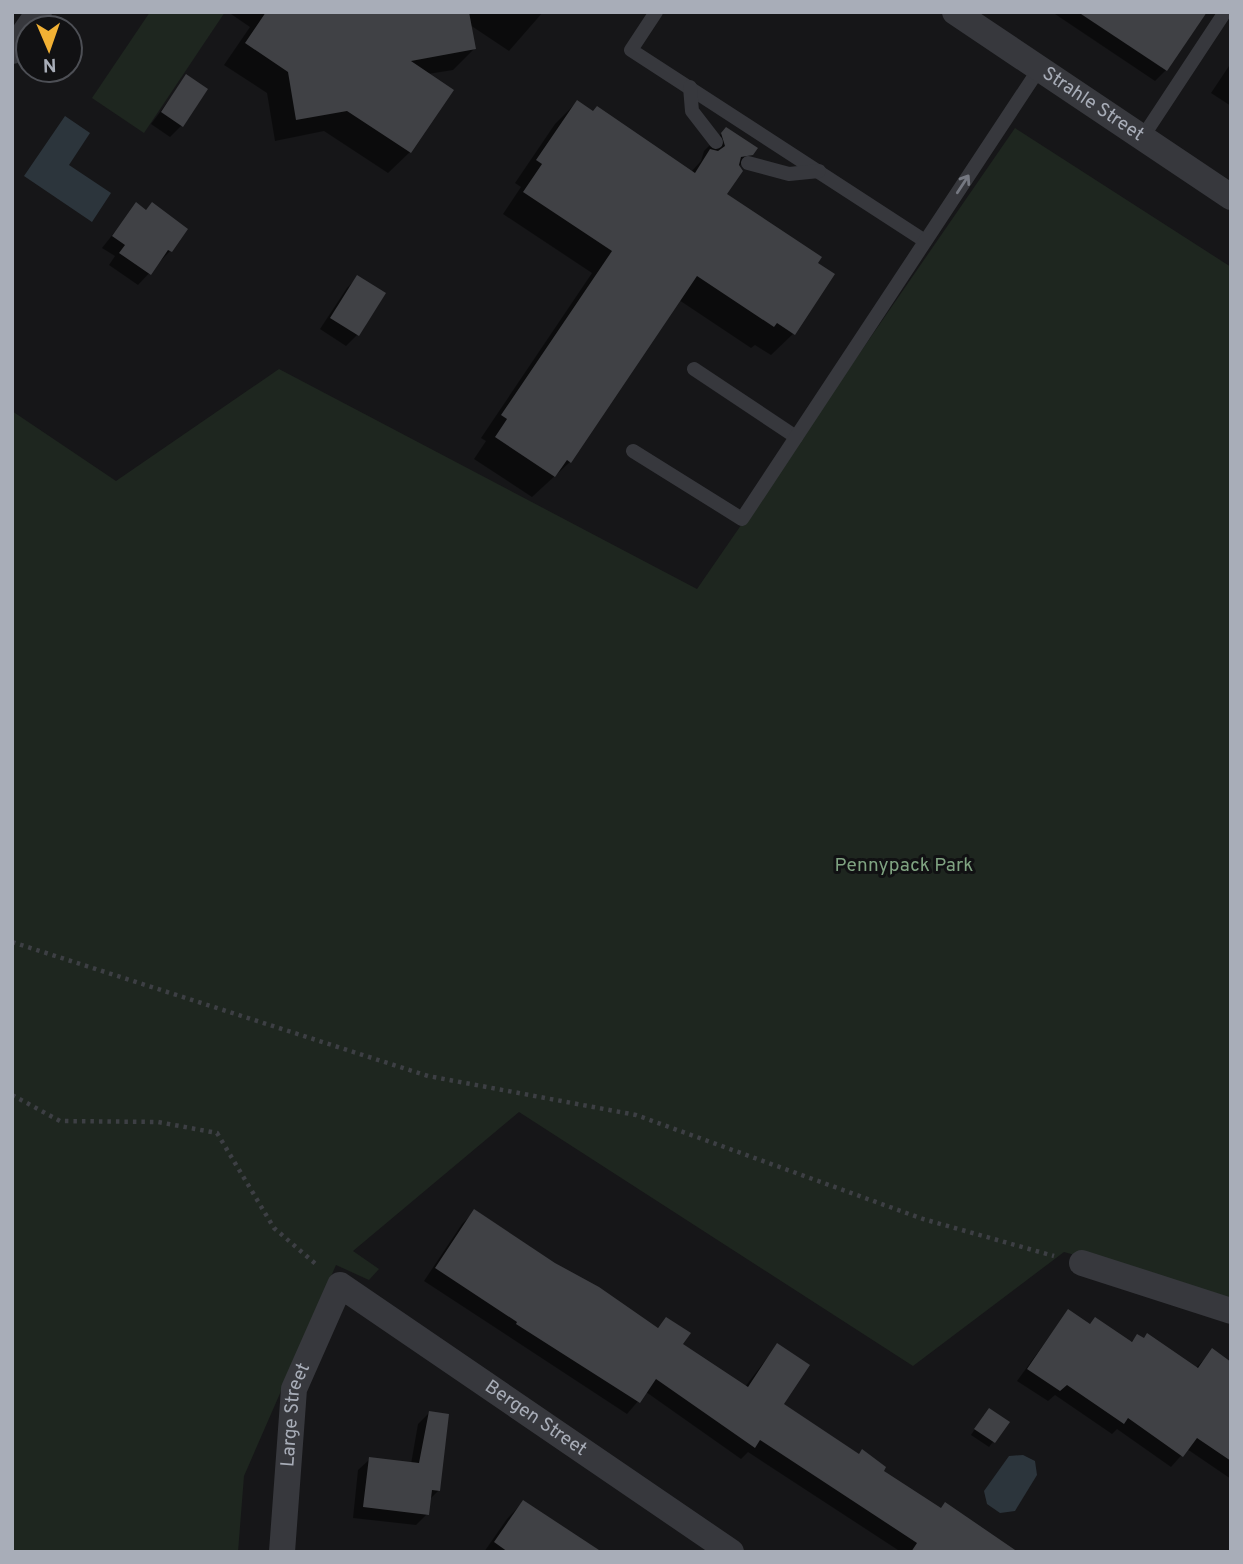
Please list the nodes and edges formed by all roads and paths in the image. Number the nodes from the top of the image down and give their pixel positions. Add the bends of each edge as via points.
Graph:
1 (39, 12) edge
2 (656, 12) edge
3 (955, 12) edge
4 (1225, 12) edge
5 (12, 51) edge
6 (1039, 69) junction
7 (690, 87) junction
8 (1142, 138) junction
9 (716, 142) dead end
10 (748, 163) dead end
11 (818, 172) junction
12 (1231, 197) edge
13 (925, 241) junction
14 (694, 369) dead end
15 (796, 438) junction
16 (633, 451) dead end
17 (12, 943) edge
18 (12, 1095) edge
19 (1082, 1263) joint
20 (340, 1285) junction
21 (1231, 1311) edge
22 (282, 1552) edge
23 (731, 1552) edge

1 - 5 street
2 - 7 lane via 631,50
3 - 6 street, Strahle Street
4 - 8 lane
6 - 8 street, Strahle Street
13 -> 6 lane
7 - 9 lane via 692,111
7 - 11 lane
8 - 12 street, Strahle Street
10 - 11 lane via 789,174
11 - 13 lane
13 - 15 lane
14 - 15 lane
15 - 16 lane via 742,519
17 - 19 path via 428,1076 636,1115 923,1219
18 - 20 path via 61,1121 158,1122 218,1133 274,1228
19 - 21 street
20 - 22 street, Large Street via 294,1389
20 - 23 street, Bergen Street

